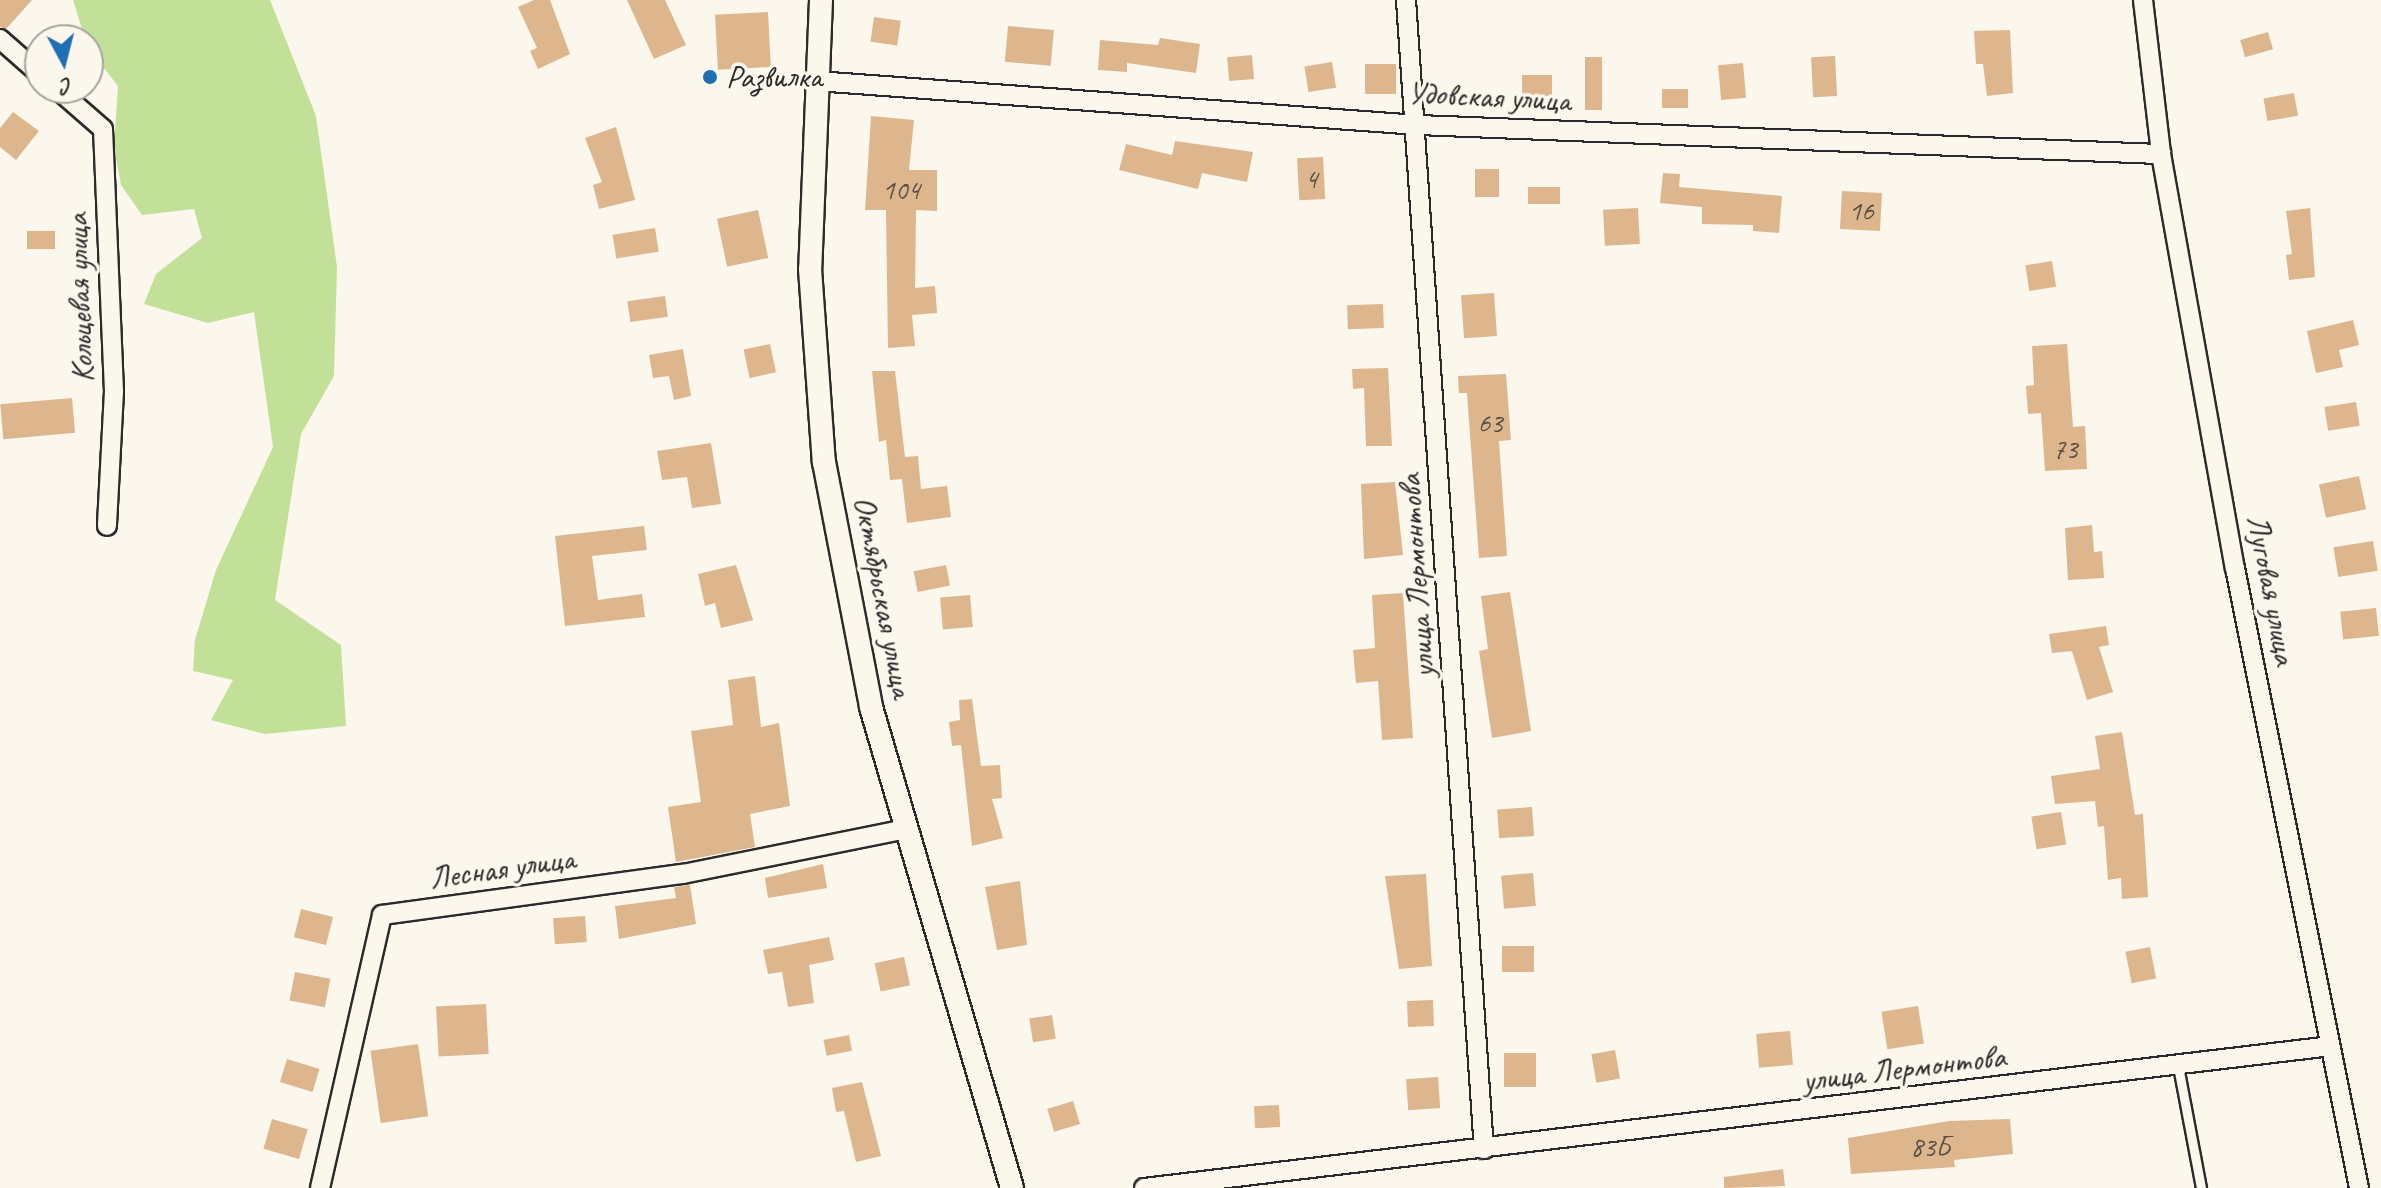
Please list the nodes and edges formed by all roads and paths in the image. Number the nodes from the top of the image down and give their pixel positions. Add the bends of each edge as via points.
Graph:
1 (821, 0) edge
2 (1406, 0) edge
3 (2143, 0) edge
4 (0, 39) edge
5 (24, 60) edge
6 (816, 81) junction
7 (74, 104) edge
8 (1418, 125) junction
9 (2161, 154) junction
10 (107, 526) dead end
11 (906, 829) junction
12 (2331, 1046) junction
13 (2178, 1066) junction
14 (1484, 1149) junction
15 (320, 1188) edge
16 (1012, 1188) edge
17 (1144, 1188) edge
18 (2201, 1188) edge
19 (2359, 1188) edge

1 - 6 street, Октябрьская улица
2 - 8 street, улица Лермонтова
3 - 9 street, Луговая улица
4 - 5 street
6 - 8 street, Удовская улица
6 - 11 street, Октябрьская улица via 810,269 824,462 871,707
7 - 10 street, Кольцевая улица via 103,129 114,391
8 - 9 street, Удовская улица
8 - 14 street, улица Лермонтова
9 - 12 street, Луговая улица via 2235,568
11 - 15 street, Лесная улица via 683,874 382,915
11 - 16 street, Октябрьская улица
12 - 13 street, улица Лермонтова
12 - 19 street, Луговая улица
13 - 14 street, улица Лермонтова
13 - 18 lane
14 - 17 street, улица Лермонтова

